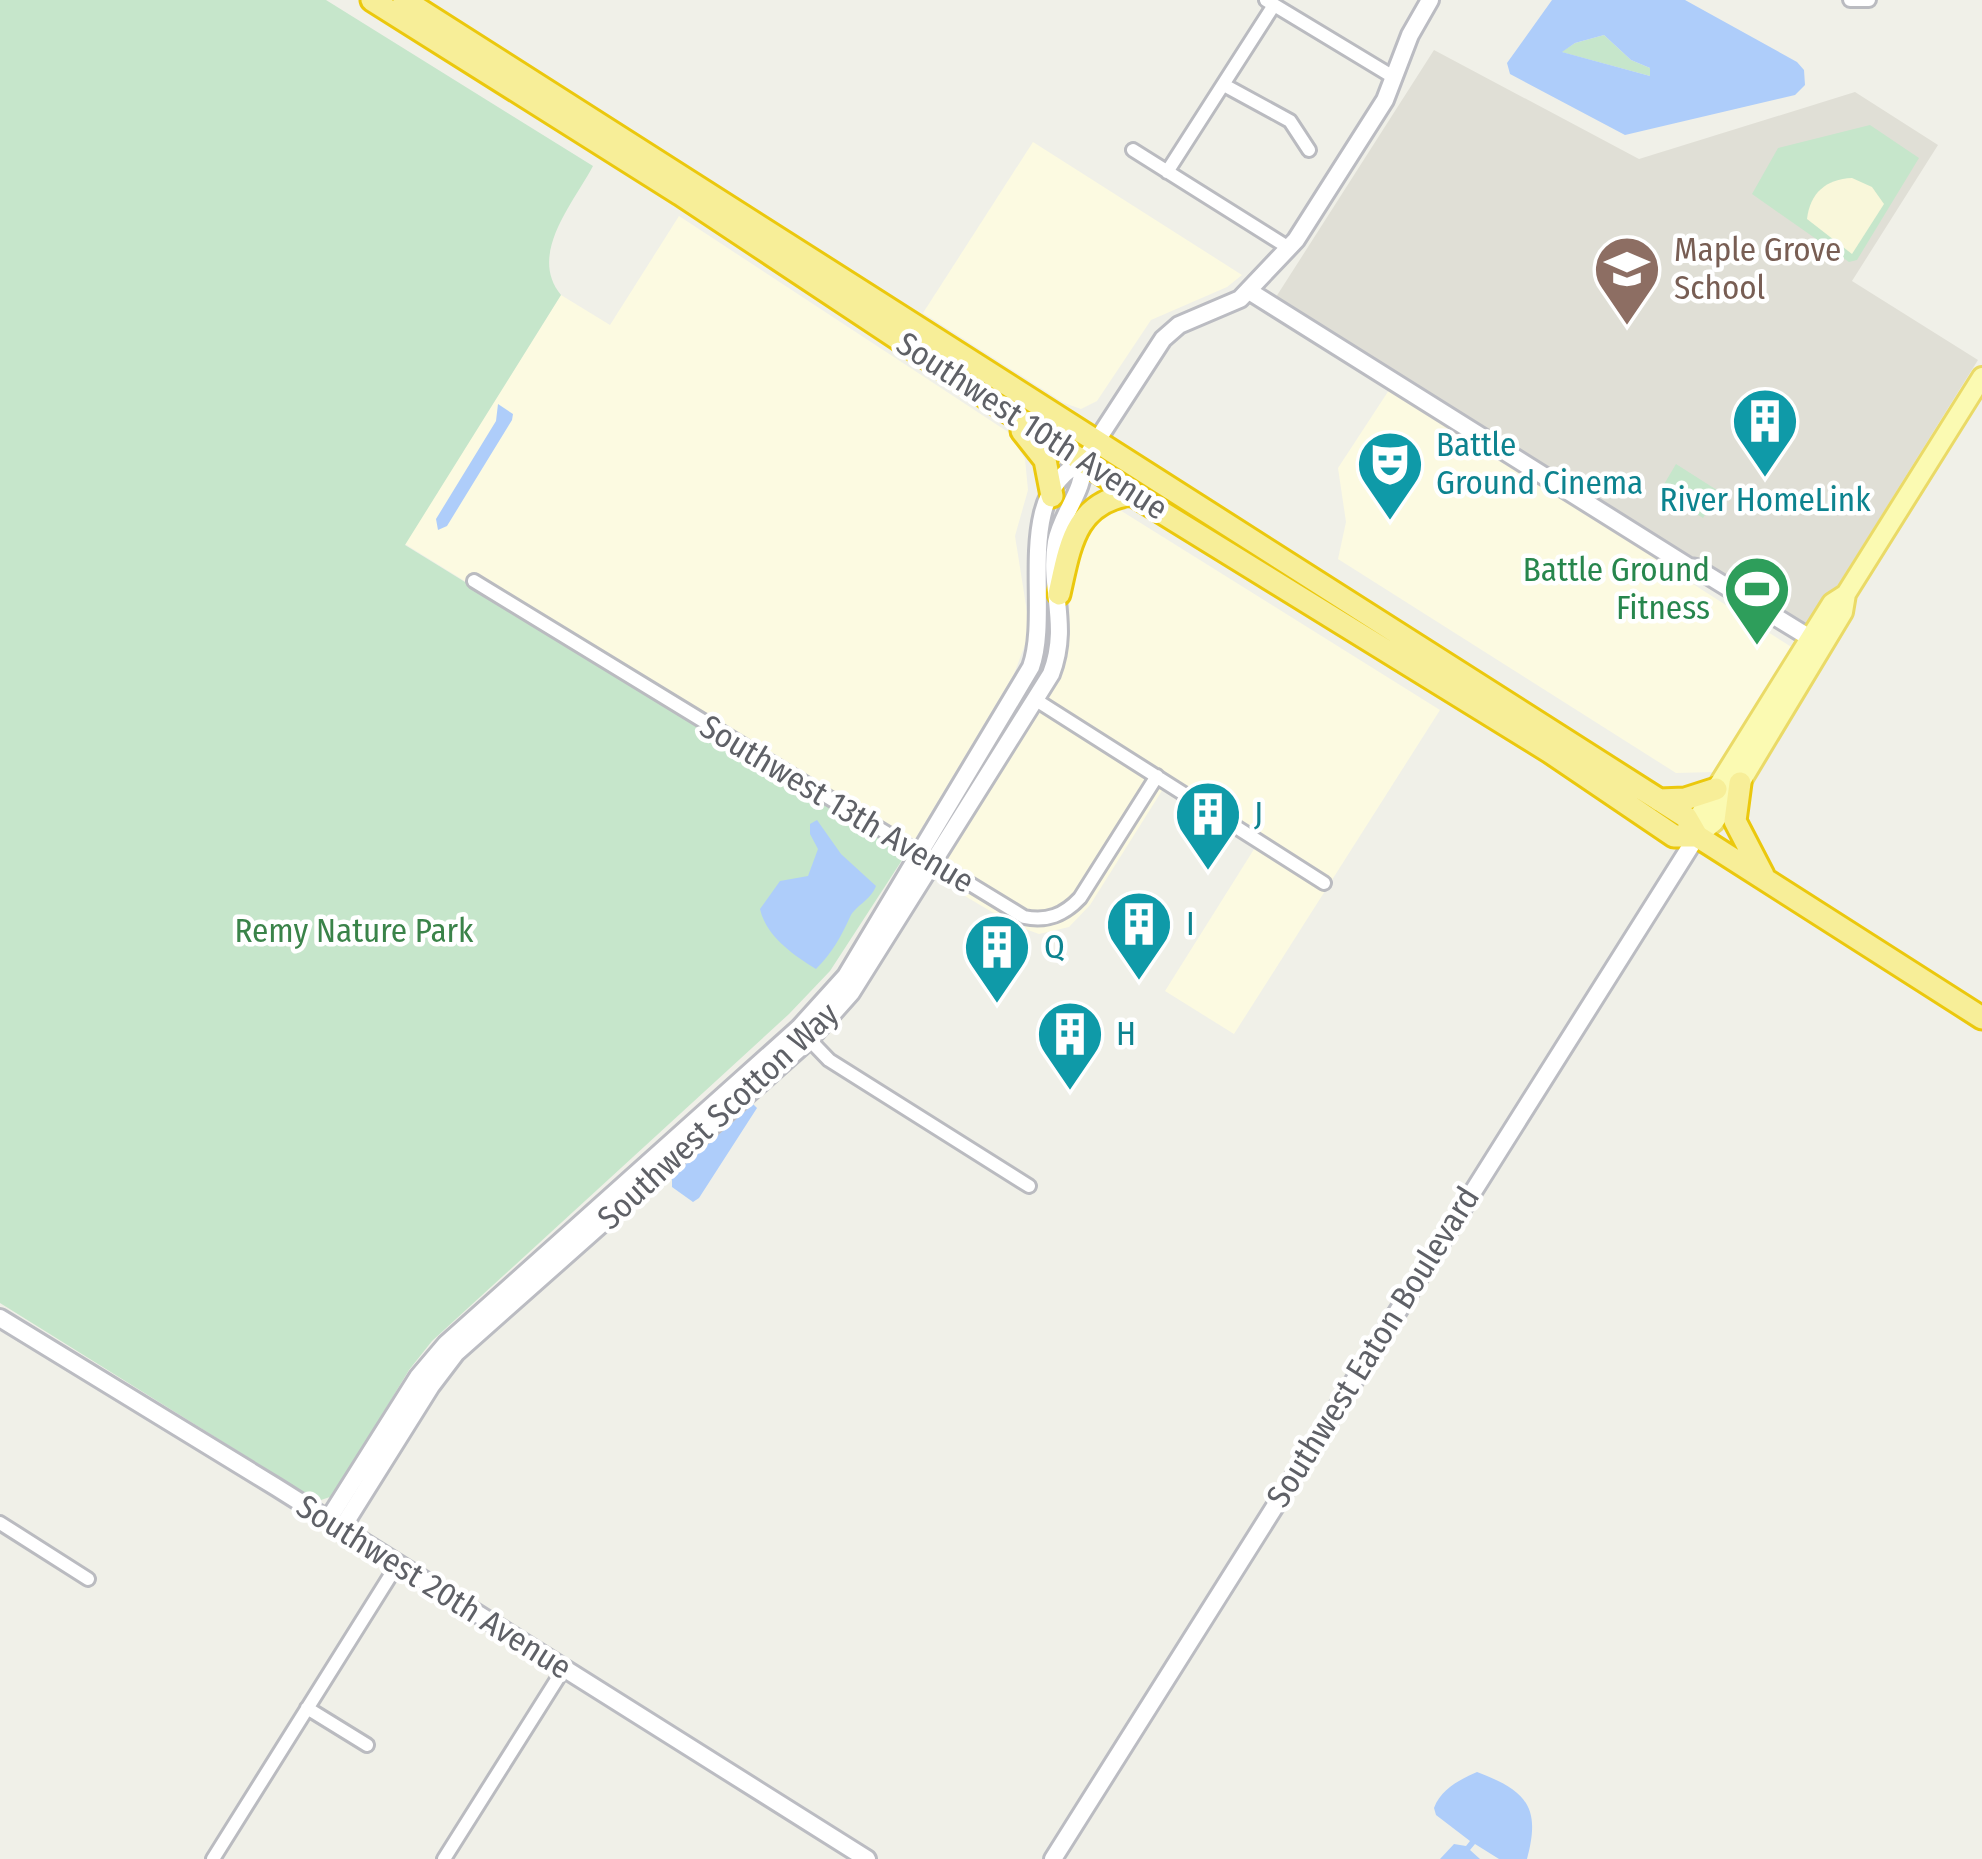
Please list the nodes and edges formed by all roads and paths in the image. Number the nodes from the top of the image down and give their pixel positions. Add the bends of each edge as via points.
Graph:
1 (372, 0) edge
2 (404, 0) edge
3 (1430, 0) edge
4 (1850, 0) edge
5 (1869, 0) edge
6 (1270, 3) edge
7 (1395, 78) junction
8 (1224, 85) junction
9 (1133, 150) dead end
10 (1309, 150) dead end
11 (1167, 172) junction
12 (1288, 248) junction
13 (1250, 290) junction
14 (1982, 377) edge
15 (1007, 412) junction
16 (1098, 439) junction
17 (1083, 462) junction
18 (1132, 494) junction
19 (1052, 496) junction
20 (474, 581) dead end
21 (1059, 594) junction
22 (1846, 594) junction
23 (1807, 643) junction
24 (1794, 692) junction
25 (1036, 700) junction
26 (1157, 776) junction
27 (1740, 782) junction
28 (1716, 789) junction
29 (1659, 800) junction
30 (1697, 836) junction
31 (927, 858) junction
32 (1767, 881) junction
33 (1324, 883) dead end
34 (1982, 1018) edge
35 (804, 1034) junction
36 (1029, 1186) dead end
37 (0, 1318) edge
38 (0, 1523) edge
39 (335, 1524) junction
40 (398, 1564) junction
41 (88, 1579) dead end
42 (563, 1670) junction
43 (308, 1708) junction
44 (367, 1745) dead end
45 (213, 1859) edge
46 (444, 1859) edge
47 (867, 1859) edge
48 (1053, 1859) edge

1 - 15 highway, Southwest 10th Avenue
2 - 16 highway, Southwest 10th Avenue
3 - 7 street, Southwest Scotton Way
4 - 5 street
6 - 7 street
6 - 8 street
7 - 12 street, Southwest Scotton Way
8 - 10 street via 1290,121
8 - 11 street
9 - 11 street
11 - 12 street
12 - 13 street, Southwest Scotton Way
13 - 16 street, Southwest Scotton Way via 1163,338
13 - 23 street
14 - 22 main road, Southwest Eaton Boulevard
15 - 17 highway, Southwest 10th Avenue
15 - 19 highway via 1041,452
16 - 17 street, Southwest Scotton Way
16 - 29 highway, Southwest 10th Avenue
17 - 18 highway, Southwest 10th Avenue
17 - 19 street, Southwest Scotton Way via 1067,469
17 - 21 street, Southwest Scotton Way via 1084,481 1055,546
18 - 21 highway via 1091,510 1073,540
18 - 30 highway, Southwest 10th Avenue via 1674,836
19 - 31 street, Southwest Scotton Way via 1036,551 1034,659
20 - 31 street, Southwest 13th Avenue
21 - 25 street, Southwest Scotton Way via 1058,652
22 - 23 main road, Southwest Eaton Boulevard
22 - 24 main road, Southwest Eaton Boulevard
23 - 24 main road via 1812,649
23 - 28 main road, Southwest Eaton Boulevard
24 - 27 main road, Southwest Eaton Boulevard
25 - 26 street
25 - 31 street, Southwest Scotton Way
26 - 31 street, Southwest 13th Avenue via 1080,898 1048,919 1024,917
26 - 33 street
27 - 30 main road, Southwest Eaton Boulevard
27 - 32 highway via 1736,821
28 - 29 highway
28 - 30 main road, Southwest Eaton Boulevard
29 - 30 highway, Southwest 10th Avenue via 1686,817
30 - 32 highway, Southwest 10th Avenue
30 - 48 street, Southwest Eaton Boulevard
31 - 35 street, Southwest Scotton Way via 851,993
32 - 34 highway, Southwest 10th Avenue
35 - 36 street via 829,1060
35 - 39 street, Southwest Scotton Way via 507,1298 448,1362
37 - 39 street, Southwest 20th Avenue
38 - 41 street
39 - 40 street, Southwest 20th Avenue
40 - 42 street, Southwest 20th Avenue
40 - 43 street
42 - 46 street
42 - 47 street, Southwest 20th Avenue
43 - 44 street
43 - 45 street

